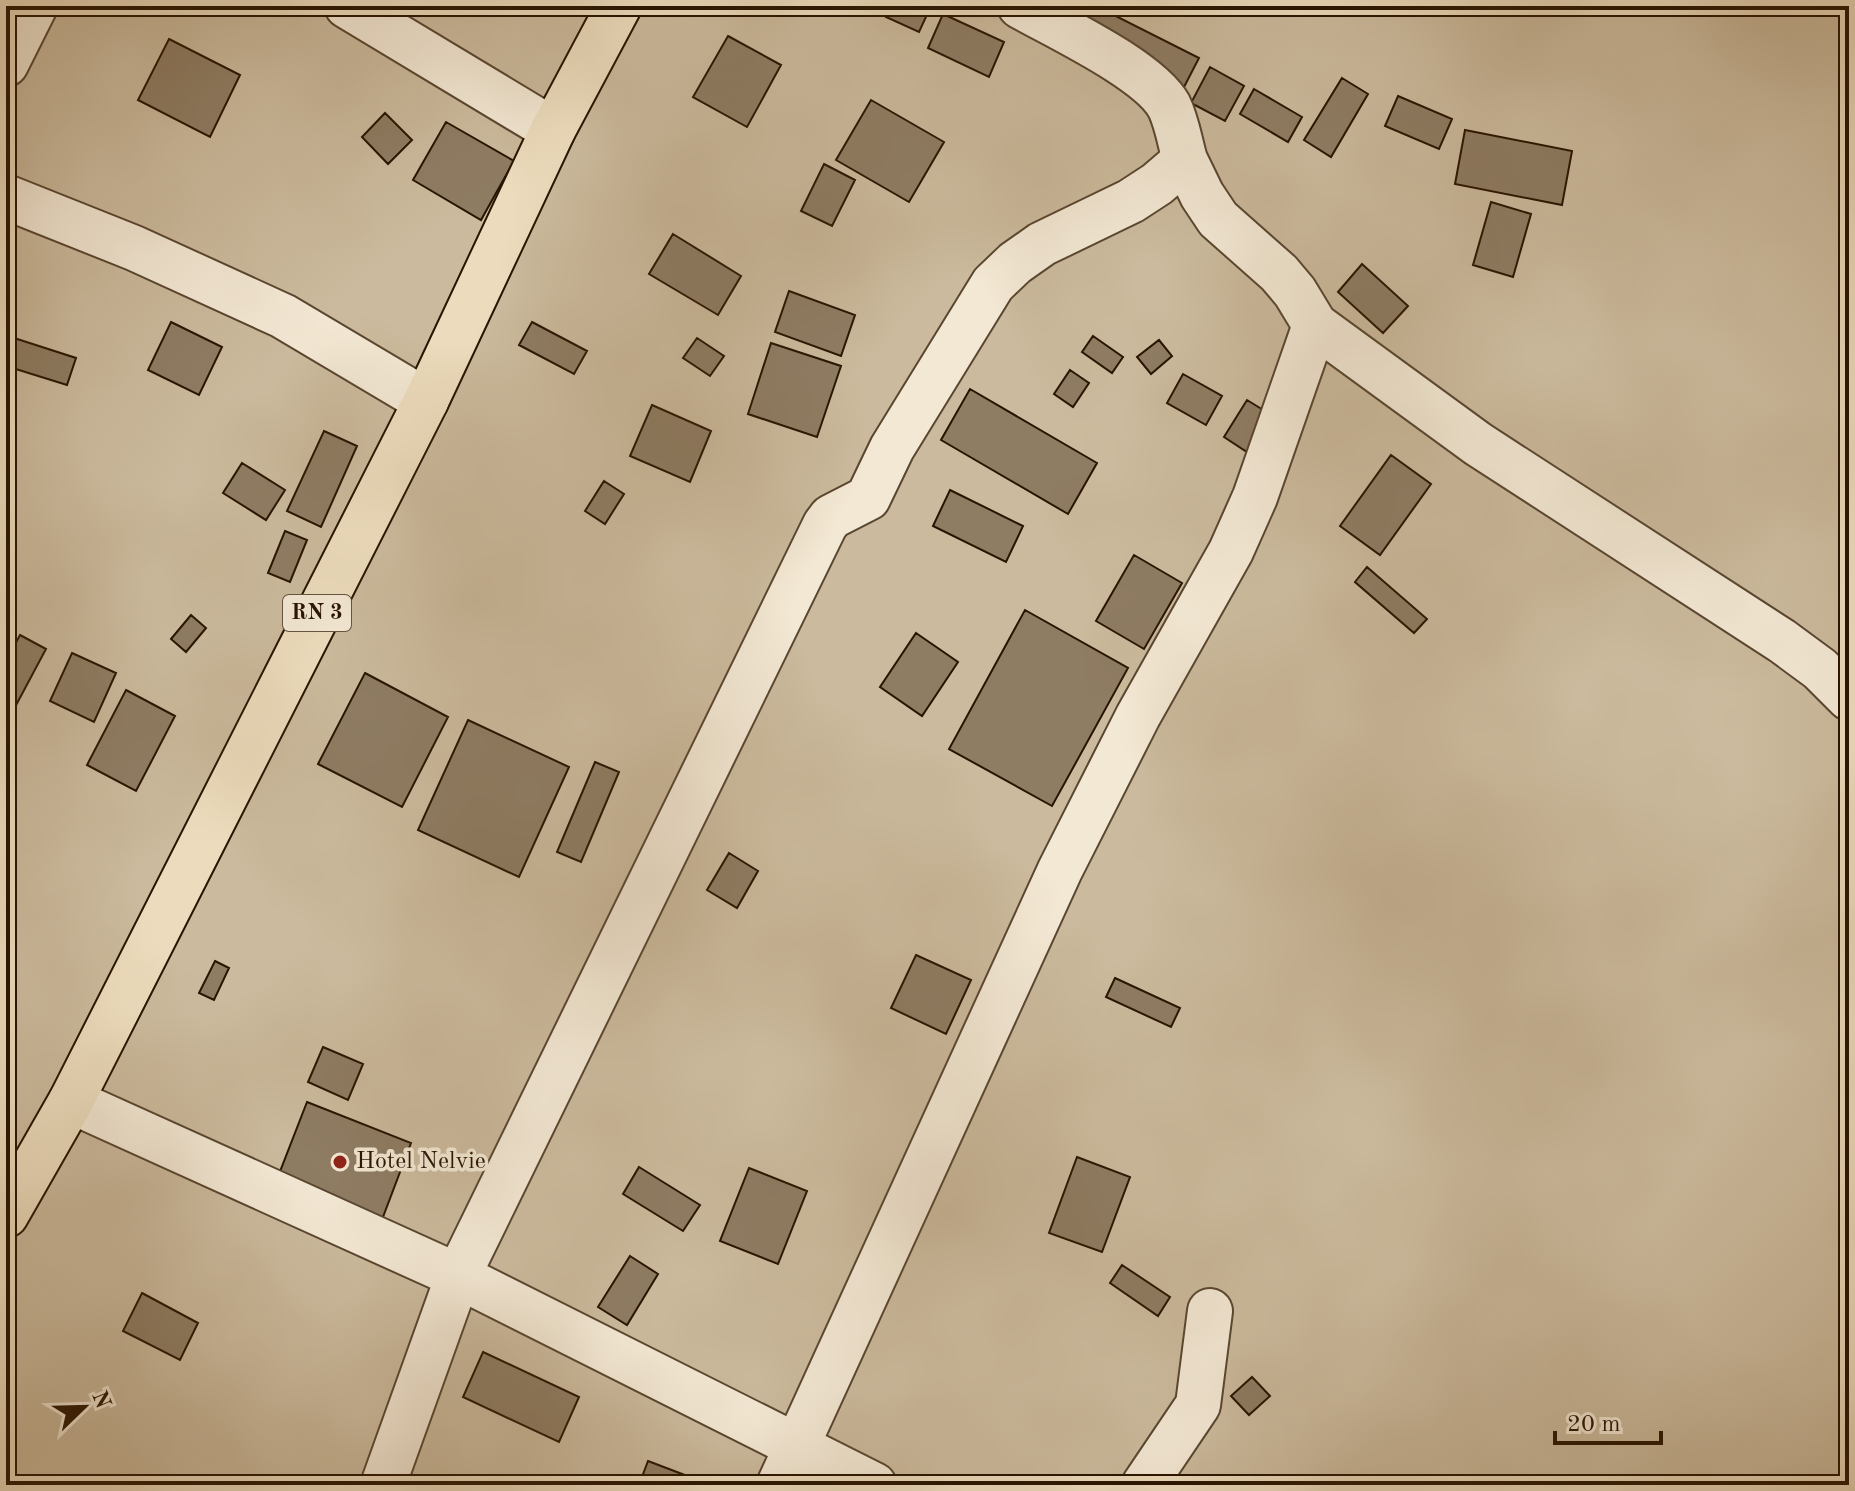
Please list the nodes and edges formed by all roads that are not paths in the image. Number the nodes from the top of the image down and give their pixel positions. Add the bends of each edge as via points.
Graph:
1 (35, 6) edge
2 (347, 6) edge
3 (619, 6) edge
4 (1020, 6) edge
5 (6, 64) edge
6 (553, 130) junction
7 (1185, 160) junction
8 (6, 197) edge
9 (1315, 325) junction
10 (426, 401) junction
11 (1849, 698) edge
12 (71, 1101) junction
13 (6, 1215) edge
14 (458, 1276) junction
15 (1210, 1311) dead end
16 (798, 1445) junction
17 (383, 1485) edge
18 (779, 1485) edge
19 (874, 1485) edge
20 (1144, 1485) edge

1 - 5 street
2 - 6 street
3 - 6 highway, RN 3
4 - 7 street via 1156,87 1170,108
6 - 10 highway, RN 3
7 - 9 street via 1218,219 1279,273
7 - 14 street via 1131,201 1042,244 993,284 892,448 868,498 825,525
8 - 10 street via 283,316
9 - 11 street via 1478,444 1782,641
9 - 16 street via 1231,551 1138,716 1060,870
10 - 12 highway, RN 3
12 - 13 highway, RN 3
12 - 14 street
14 - 16 street
14 - 17 street
15 - 20 street via 1198,1405
16 - 18 street
16 - 19 street

